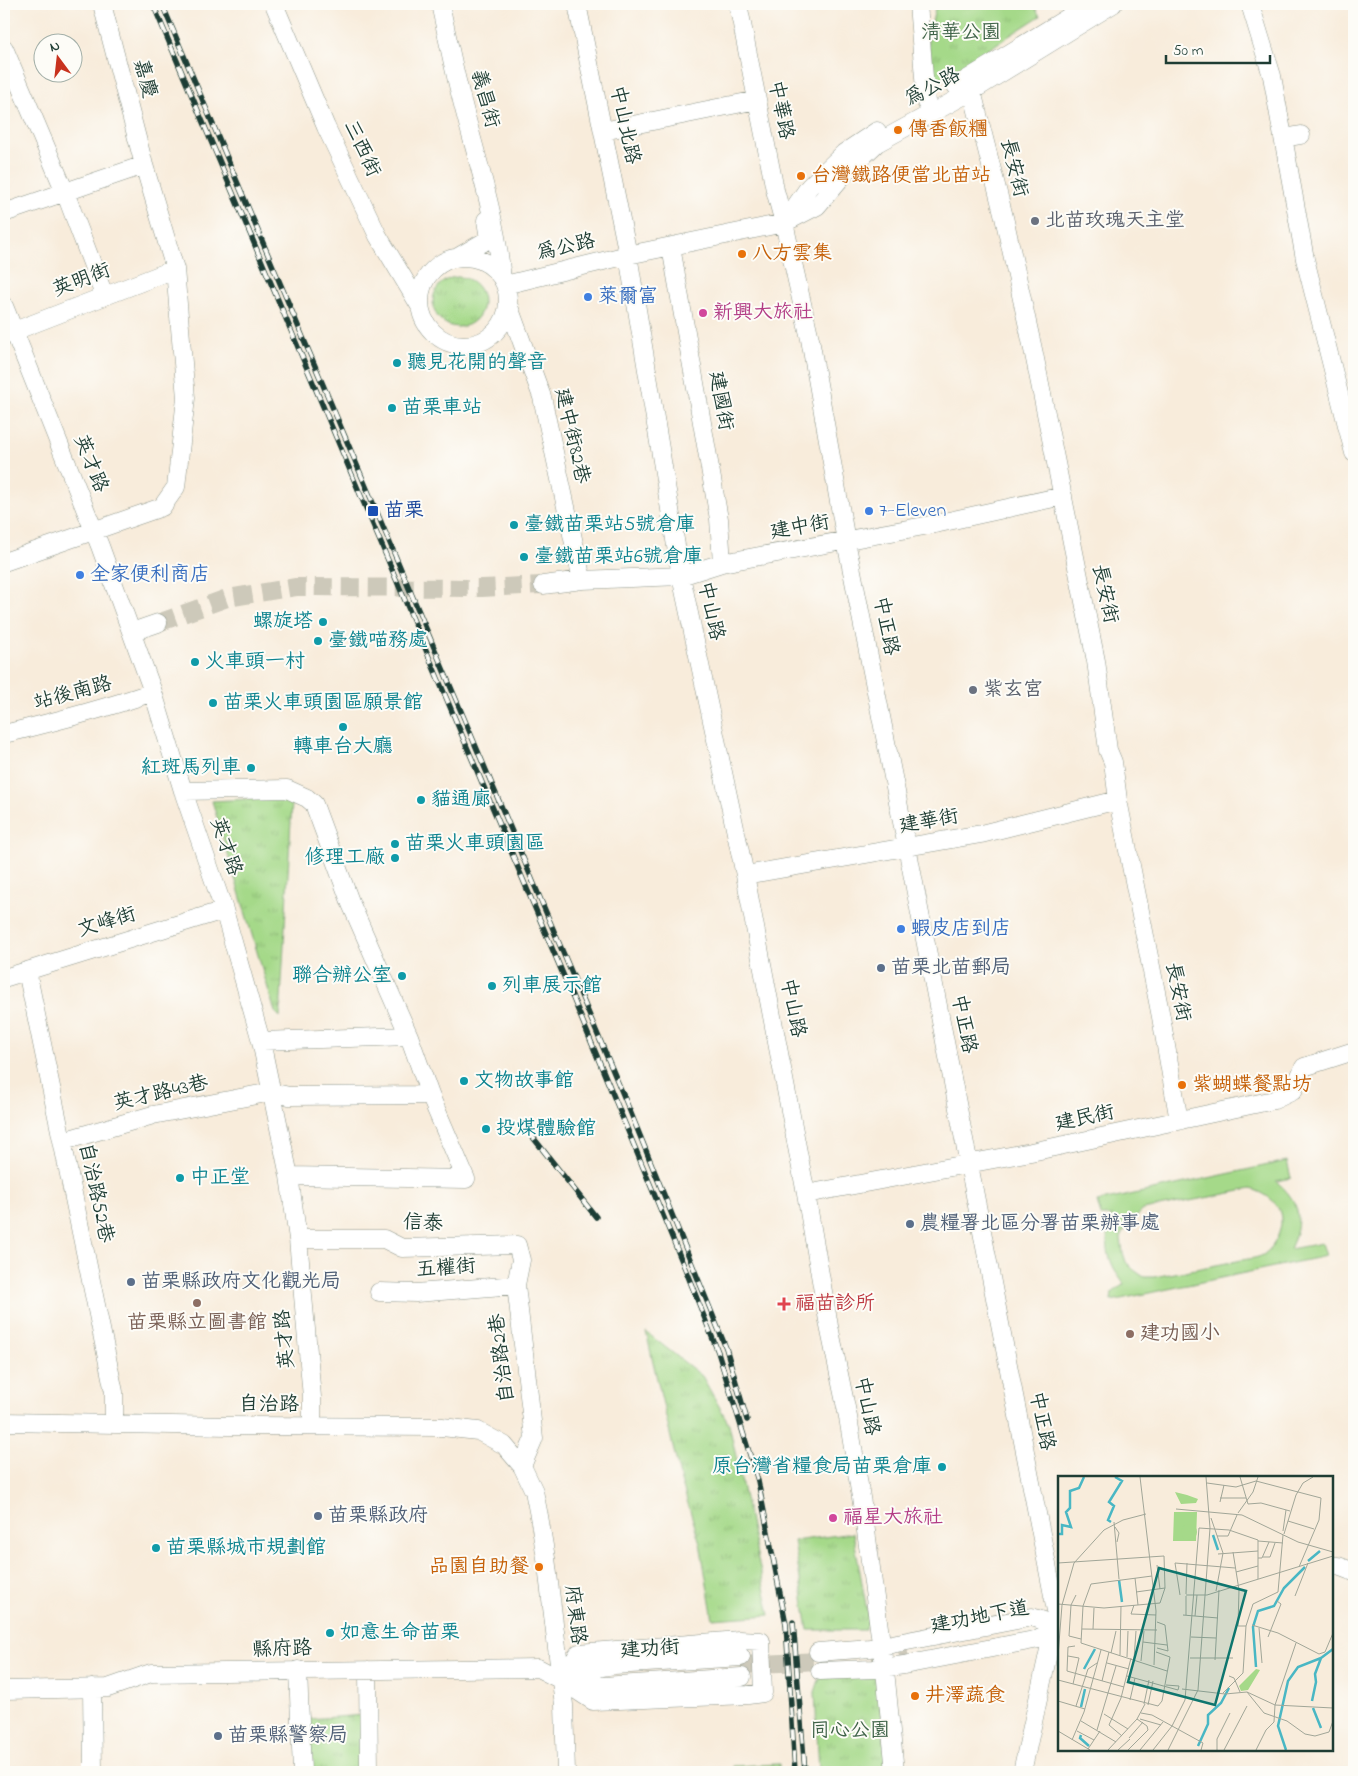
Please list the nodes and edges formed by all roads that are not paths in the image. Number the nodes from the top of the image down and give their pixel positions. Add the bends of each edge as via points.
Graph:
1 (102, 4) edge
2 (274, 4) edge
3 (440, 4) edge
4 (577, 4) edge
5 (738, 4) edge
6 (918, 4) edge
7 (1090, 4) edge
8 (1113, 4) edge
9 (1250, 4) edge
10 (4, 48) edge
11 (969, 86) junction
12 (757, 100) junction
13 (928, 107) junction
14 (603, 131) junction
15 (144, 165) junction
16 (65, 192) junction
17 (489, 204) junction
18 (4, 213) edge
19 (784, 223) junction
20 (671, 247) junction
21 (628, 255) junction
22 (458, 257) junction
23 (175, 269) junction
24 (504, 282) junction
25 (104, 296) junction
26 (508, 304) junction
27 (4, 306) edge
28 (420, 306) junction
29 (9, 333) edge
30 (1354, 453) edge
31 (1062, 496) junction
32 (94, 530) junction
33 (846, 541) junction
34 (4, 562) edge
35 (722, 563) junction
36 (681, 576) junction
37 (582, 580) junction
38 (543, 585) tunnel mouth
39 (158, 623) tunnel mouth
40 (132, 632) junction
41 (153, 692) junction
42 (4, 734) edge
43 (183, 791) junction
44 (1118, 800) junction
45 (907, 847) junction
46 (745, 875) junction
47 (224, 910) junction
48 (27, 971) junction
49 (4, 978) edge
50 (409, 1036) junction
51 (261, 1041) junction
52 (1354, 1051) edge
53 (271, 1092) junction
54 (430, 1095) junction
55 (1179, 1121) junction
56 (63, 1141) junction
57 (968, 1164) junction
58 (289, 1176) junction
59 (806, 1194) junction
60 (298, 1239) junction
61 (518, 1245) joint
62 (516, 1285) junction
63 (379, 1292) dead end
64 (4, 1422) edge
65 (114, 1424) junction
66 (312, 1426) junction
67 (522, 1466) junction
68 (1333, 1566) edge
69 (1354, 1572) edge
70 (1058, 1621) edge
71 (1058, 1626) edge
72 (1058, 1626) edge
73 (1058, 1627) edge
74 (1058, 1628) edge
75 (908, 1654) tunnel mouth
76 (879, 1657) junction
77 (819, 1661) tunnel mouth
78 (741, 1666) tunnel mouth
79 (298, 1670) junction
80 (368, 1670) junction
81 (561, 1680) junction
82 (92, 1688) junction
83 (4, 1690) edge
84 (93, 1772) edge
85 (302, 1772) edge
86 (369, 1772) edge
87 (566, 1772) edge
88 (895, 1772) edge
89 (1022, 1772) edge

1 - 15 street, 嘉慶
2 - 28 street, 三西街 via 378,236
3 - 17 street, 義昌街
4 - 14 street, 中山北路
5 - 12 street, 中華路
6 - 13 street
7 - 11 street, 為公路
8 - 11 street, 為公路
9 - 30 street via 1292,137 1305,259
10 - 16 street
11 - 13 street, 為公路
11 - 31 street, 長安街 via 1004,217
12 - 14 street
12 - 19 street, 中華路
13 - 19 street, 為公路 via 844,153 810,187
14 - 21 street, 中山北路
15 - 16 street
15 - 23 street, 嘉慶
16 - 18 street
16 - 25 street
17 - 22 street via 486,221 490,238
17 - 24 street
19 - 20 street, 為公路
19 - 33 street, 中正路 via 810,339
20 - 21 street, 為公路
20 - 35 street, 建國街 via 718,519
21 - 24 street, 為公路
21 - 36 street, 中山路
22 - 24 street via 484,261
22 - 28 street via 433,268 420,292
23 - 25 street, 英明街
23 - 32 street, 嘉慶 via 186,398 176,487 162,507
24 - 26 street
25 - 29 street, 英明街
26 - 28 street via 498,329 474,344 460,345 434,333 424,321
26 - 37 street, 建中街82巷 via 542,397
27 - 29 street, 英才路
29 - 32 street, 英才路
31 - 33 street, 建中街
31 - 44 street, 長安街 via 1096,660
32 - 34 street, 嘉慶
32 - 40 street, 英才路
33 - 35 street, 建中街
33 - 45 street, 中正路
35 - 36 street, 建中街
36 - 37 street, 建中街
36 - 46 street, 中山路
37 - 38 street, 建中街
39 - 40 street
40 - 41 street, 英才路
41 - 42 street, 站後南路 via 67,719
41 - 43 street, 英才路
43 - 47 street, 英才路
43 - 50 street via 287,789 314,804 351,904
44 - 45 street, 建華街 via 981,834
44 - 55 street, 長安街
45 - 46 street, 建華街
45 - 57 street, 中正路
46 - 59 street, 中山路
47 - 48 street, 文峰街
47 - 51 street, 英才路
48 - 49 street, 文峰街
48 - 56 street, 自治路52巷
50 - 51 street
50 - 54 street
51 - 53 street, 英才路
52 - 55 street, 建民街 via 1304,1067 1293,1092 1274,1100
53 - 54 street via 289,1096
53 - 56 street, 英才路43巷 via 153,1115
53 - 58 street, 英才路
54 - 58 street via 466,1179
55 - 57 street, 建民街
56 - 65 street, 自治路52巷 via 114,1392
57 - 59 street, 建民街
57 - 70 street, 中正路
58 - 60 street, 英才路
59 - 76 street, 中山路 via 864,1516
60 - 61 street, 信泰 via 384,1239 402,1248
60 - 66 street, 英才路
61 - 62 street, 自治路2巷 via 521,1260
62 - 63 street, 五權街 via 416,1293
62 - 67 street, 自治路2巷 via 534,1438
64 - 65 street, 自治路
65 - 66 street, 自治路
66 - 67 street, 自治路 via 442,1427 478,1431 504,1444
67 - 81 street, 府東路 via 534,1491 539,1516
68 - 69 street
71 - 75 street, 建功地下道
72 - 76 street via 1032,1617 906,1642
73 - 76 street via 1039,1640
74 - 89 street via 1050,1645
76 - 77 street via 871,1648
76 - 88 street, 中山路
78 - 81 street, 建功街
79 - 80 street, 縣府路
79 - 82 street, 縣府路 via 151,1673 108,1688
79 - 85 street
80 - 81 street, 縣府路 via 538,1668
80 - 86 street
81 - 81 street, 縣府路 via 592,1701 763,1693 761,1640 579,1653
81 - 87 street, 府東路
82 - 83 street, 縣府路
82 - 84 street

